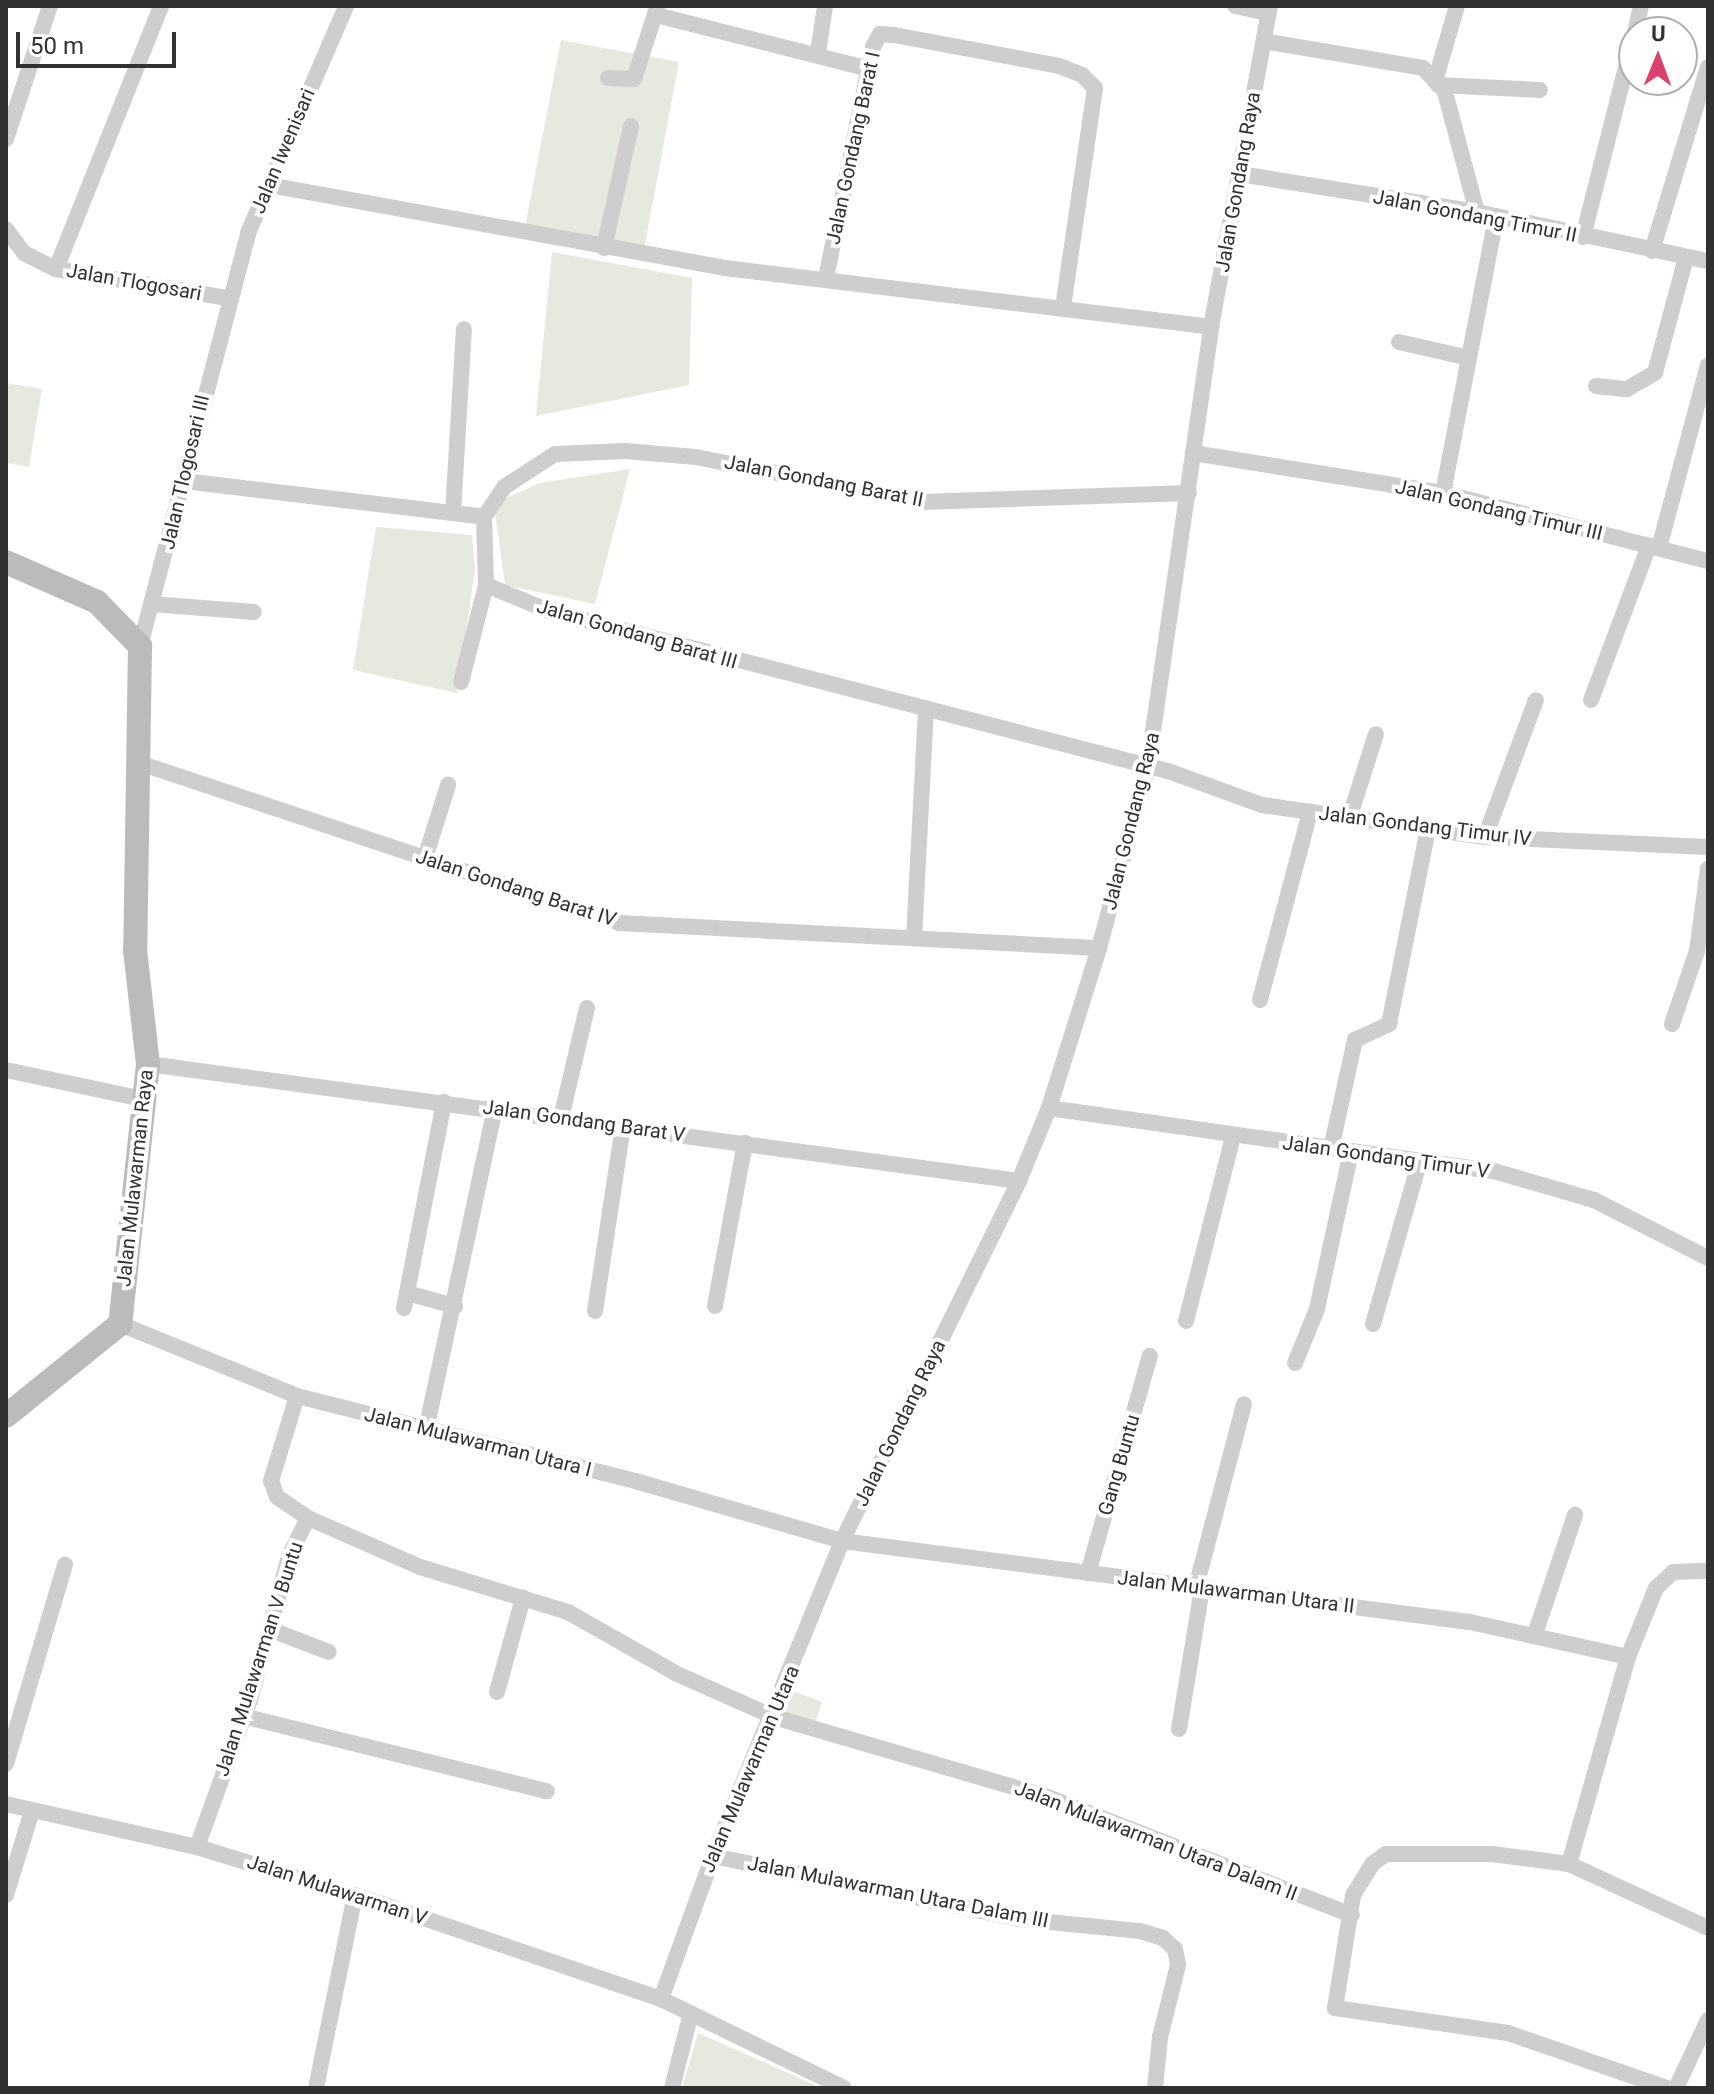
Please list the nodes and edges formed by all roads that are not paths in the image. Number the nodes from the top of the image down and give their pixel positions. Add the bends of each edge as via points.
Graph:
1 (50, 6) edge
2 (161, 6) edge
3 (346, 6) edge
4 (825, 6) edge
5 (1235, 6) edge
6 (1457, 6) edge
7 (1269, 10) edge
8 (657, 11) edge
9 (1264, 41) junction
10 (818, 53) junction
11 (1708, 67) edge
12 (869, 69) junction
13 (608, 78) dead end
14 (1437, 83) junction
15 (1540, 90) dead end
16 (1618, 96) edge
17 (631, 126) dead end
18 (6, 139) edge
19 (1240, 174) junction
20 (269, 185) junction
21 (1477, 212) junction
22 (1496, 217) junction
23 (6, 229) edge
24 (1583, 237) junction
25 (604, 248) junction
26 (1652, 251) junction
27 (1686, 257) junction
28 (1708, 261) edge
29 (56, 269) junction
30 (826, 278) junction
31 (228, 298) junction
32 (1063, 308) junction
33 (1211, 327) junction
34 (464, 329) dead end
35 (1399, 342) dead end
36 (1469, 358) junction
37 (1708, 365) edge
38 (1596, 386) dead end
39 (1193, 453) junction
40 (184, 481) junction
41 (1189, 493) junction
42 (1443, 493) junction
43 (453, 513) junction
44 (484, 517) junction
45 (1654, 547) junction
46 (1708, 561) edge
47 (6, 562) edge
48 (486, 585) junction
49 (152, 604) junction
50 (254, 612) dead end
51 (140, 646) junction
52 (461, 682) dead end
53 (1536, 700) dead end
54 (1591, 700) dead end
55 (926, 708) junction
56 (1376, 734) dead end
57 (139, 763) junction
58 (1148, 766) junction
59 (448, 785) dead end
60 (1310, 812) junction
61 (1349, 819) junction
62 (1428, 829) junction
63 (1485, 837) junction
64 (1708, 847) edge
65 (425, 858) junction
66 (1708, 869) edge
67 (914, 938) junction
68 (1099, 948) junction
69 (1260, 1000) dead end
70 (587, 1008) dead end
71 (1672, 1024) dead end
72 (148, 1064) junction
73 (6, 1070) edge
74 (147, 1100) junction
75 (444, 1102) junction
76 (1049, 1108) junction
77 (495, 1109) junction
78 (561, 1118) junction
79 (623, 1126) junction
80 (1233, 1137) junction
81 (745, 1143) junction
82 (1331, 1149) junction
83 (1351, 1152) junction
84 (1420, 1160) junction
85 (1019, 1181) junction
86 (1708, 1258) edge
87 (455, 1306) junction
88 (715, 1306) dead end
89 (595, 1311) dead end
90 (1186, 1321) dead end
91 (120, 1324) junction
92 (1373, 1324) dead end
93 (1150, 1356) dead end
94 (1295, 1363) dead end
95 (297, 1396) junction
96 (1244, 1404) dead end
97 (6, 1416) edge
98 (426, 1430) junction
99 (1575, 1515) dead end
100 (308, 1518) junction
101 (842, 1541) junction
102 (65, 1565) dead end
103 (1708, 1571) edge
104 (1088, 1573) junction
105 (1199, 1587) junction
106 (523, 1598) junction
107 (269, 1629) junction
108 (1535, 1634) junction
109 (329, 1652) dead end
110 (1628, 1657) junction
111 (497, 1692) dead end
112 (243, 1716) junction
113 (774, 1717) junction
114 (1179, 1729) dead end
115 (6, 1764) edge
116 (547, 1791) dead end
117 (6, 1804) edge
118 (32, 1811) junction
119 (197, 1847) junction
120 (713, 1856) junction
121 (1569, 1864) junction
122 (6, 1895) edge
123 (355, 1895) junction
124 (1352, 1915) junction
125 (1708, 1928) edge
126 (661, 1999) junction
127 (691, 2013) junction
128 (1708, 2020) edge
129 (316, 2088) edge
130 (672, 2088) edge
131 (844, 2088) edge
132 (1155, 2088) edge
133 (1667, 2088) edge
134 (1676, 2088) edge

1 - 18 street
2 - 29 street
3 - 20 street, Jalan Iwenisari
4 - 10 street
5 - 7 street
6 - 14 street
7 - 9 street, Jalan Gondang Raya
8 - 10 street
8 - 13 street via 634,79
9 - 14 street via 1423,68
9 - 19 street, Jalan Gondang Raya
10 - 12 street
11 - 26 street
12 - 30 street, Jalan Gondang Barat I
12 - 32 street, Jalan Gondang Barat I via 876,38 894,35 1059,66 1082,75 1095,88
14 - 15 street
14 - 21 street via 1445,92
16 - 24 street
17 - 25 street
19 - 21 street, Jalan Gondang Timur II
19 - 33 street, Jalan Gondang Raya
20 - 25 street
20 - 31 street, Jalan Iwenisari
21 - 22 street, Jalan Gondang Timur II
22 - 24 street, Jalan Gondang Timur II
22 - 36 street
23 - 29 street, Jalan Tlogosari via 24,253
24 - 26 street, Jalan Gondang Timur II
25 - 30 street
26 - 27 street, Jalan Gondang Timur II
27 - 28 street, Jalan Gondang Timur II
27 - 38 street via 1655,373 1627,389
29 - 31 street, Jalan Tlogosari
30 - 32 street
31 - 40 street, Jalan Tlogosari III
32 - 33 street
33 - 39 street, Jalan Gondang Raya
34 - 43 street
35 - 36 street
36 - 42 street
37 - 45 street
39 - 41 street, Jalan Gondang Raya
39 - 42 street, Jalan Gondang Timur III
40 - 43 street
40 - 49 street, Jalan Tlogosari III
41 - 44 street, Jalan Gondang Barat II via 921,502 696,457 625,451 555,454 504,487
41 - 58 street, Jalan Gondang Raya
42 - 45 street, Jalan Gondang Timur III
43 - 44 street
44 - 48 street
45 - 46 street, Jalan Gondang Timur III
45 - 54 street
47 - 51 main road via 97,602
48 - 52 street
48 - 55 street, Jalan Gondang Barat III via 549,611
49 - 50 street
49 - 51 street, Jalan Tlogosari III
51 - 57 main road, Jalan Mulawarman Raya
53 - 63 street
55 - 58 street, Jalan Gondang Barat III
55 - 67 street
56 - 61 street
57 - 65 street, Jalan Gondang Barat IV
57 - 72 main road, Jalan Mulawarman Raya via 135,950
58 - 60 street, Jalan Gondang Timur IV via 1262,805
58 - 68 street, Jalan Gondang Raya
59 - 65 street
60 - 61 street, Jalan Gondang Timur IV
60 - 69 street
61 - 62 street, Jalan Gondang Timur IV
62 - 63 street, Jalan Gondang Timur IV
62 - 82 street via 1389,1024 1355,1040
63 - 64 street, Jalan Gondang Timur IV
65 - 67 street, Jalan Gondang Barat IV via 620,923
66 - 71 street via 1697,951
67 - 68 street, Jalan Gondang Barat IV
68 - 76 street, Jalan Gondang Raya
70 - 78 street
72 - 74 main road, Jalan Mulawarman Raya
72 - 75 street, Jalan Gondang Barat V
73 - 74 street
74 - 91 main road, Jalan Mulawarman Raya
75 - 77 street, Jalan Gondang Barat V
75 - 87 street via 405,1301
76 - 80 street, Jalan Gondang Timur V
76 - 85 street, Jalan Gondang Raya
77 - 78 street, Jalan Gondang Barat V
77 - 87 street
78 - 79 street, Jalan Gondang Barat V
79 - 81 street, Jalan Gondang Barat V
79 - 89 street
80 - 82 street, Jalan Gondang Timur V
80 - 90 street
81 - 85 street, Jalan Gondang Barat V
81 - 88 street
82 - 83 street, Jalan Gondang Timur V
83 - 84 street, Jalan Gondang Timur V
83 - 94 street via 1317,1309
84 - 86 street, Jalan Gondang Timur V via 1494,1171 1594,1200
84 - 92 street
85 - 101 street, Jalan Gondang Raya
87 - 98 street
91 - 95 street, Jalan Mulawarman Utara I
91 - 97 main road
93 - 104 street, Gang Buntu
95 - 98 street, Jalan Mulawarman Utara I
95 - 100 street, Jalan Mulawarman Utara Dalam II via 271,1481 277,1497
96 - 105 street
98 - 101 street, Jalan Mulawarman Utara I via 639,1482
99 - 108 street
100 - 106 street, Jalan Mulawarman Utara Dalam II via 420,1567
100 - 107 street, Jalan Mulawarman V Buntu via 289,1556
101 - 104 street, Jalan Mulawarman Utara II
101 - 113 street, Jalan Mulawarman Utara
102 - 115 street
103 - 110 street via 1683,1568 1664,1577
104 - 105 street, Jalan Mulawarman Utara II
105 - 108 street, Jalan Mulawarman Utara II
105 - 114 street
106 - 111 street
106 - 113 street, Jalan Mulawarman Utara Dalam II via 568,1612 677,1674
107 - 109 street
107 - 112 street, Jalan Mulawarman V Buntu
108 - 110 street, Jalan Mulawarman Utara II
110 - 121 street
112 - 116 street
112 - 119 street, Jalan Mulawarman V Buntu
113 - 120 street, Jalan Mulawarman Utara
113 - 124 street, Jalan Mulawarman Utara Dalam II via 1045,1796
117 - 118 street, Jalan Mulawarman V
118 - 119 street, Jalan Mulawarman V
118 - 122 street
119 - 123 street, Jalan Mulawarman V
120 - 126 street, Jalan Mulawarman Utara
120 - 132 street, Jalan Mulawarman Utara Dalam III via 1019,1919 1140,1931 1175,1949 1178,1965 1160,2037
121 - 124 street via 1492,1854 1386,1854 1359,1882
121 - 125 street
123 - 126 street, Jalan Mulawarman V
123 - 129 street
124 - 133 street via 1335,2008 1508,2033
126 - 127 street, Jalan Mulawarman V
127 - 130 street
127 - 131 street, Jalan Mulawarman V
128 - 134 street

